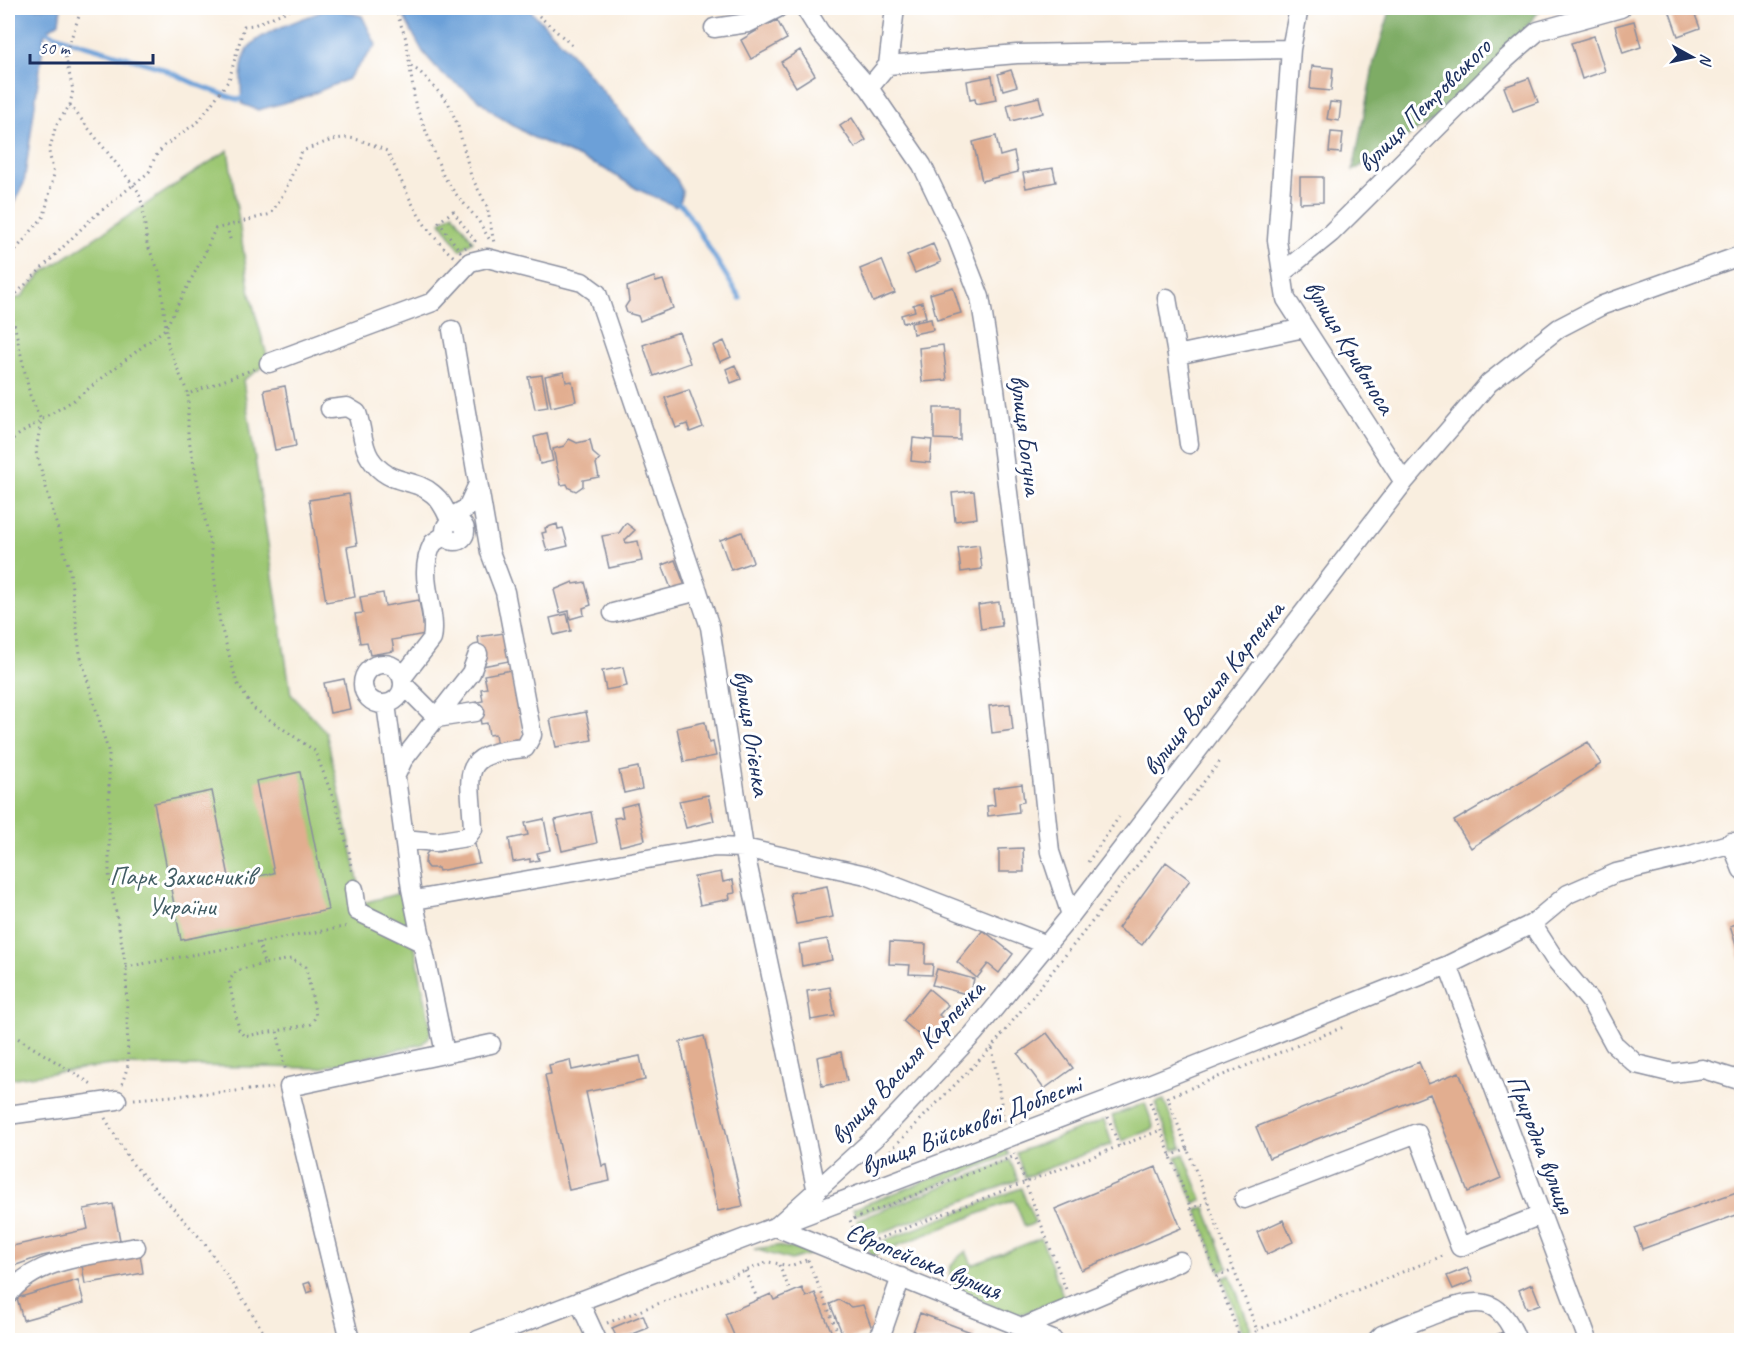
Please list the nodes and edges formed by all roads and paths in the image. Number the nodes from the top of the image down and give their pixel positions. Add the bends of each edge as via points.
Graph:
1 (82, 8) edge
2 (294, 8) edge
3 (395, 8) edge
4 (530, 8) edge
5 (778, 8) edge
6 (805, 8) edge
7 (895, 8) edge
8 (1299, 8) edge
9 (1621, 8) edge
10 (714, 28) dead end
11 (573, 46) dead end
12 (1291, 49) junction
13 (410, 65) junction
14 (888, 65) junction
15 (869, 88) junction
16 (70, 105) junction
17 (133, 184) junction
18 (228, 226) junction
19 (475, 241) joint
20 (231, 243) dead end
21 (1742, 255) edge
22 (8, 259) edge
23 (498, 260) junction
24 (465, 267) junction
25 (1282, 273) junction
26 (1167, 298) dead end
27 (8, 301) edge
28 (1304, 328) junction
29 (165, 329) junction
30 (452, 330) dead end
31 (1177, 355) junction
32 (269, 363) joint
33 (188, 394) junction
34 (330, 409) dead end
35 (41, 420) junction
36 (8, 442) edge
37 (1189, 444) dead end
38 (1404, 482) junction
39 (478, 484) junction
40 (452, 526) junction
41 (490, 552) junction
42 (698, 591) junction
43 (614, 613) dead end
44 (478, 654) dead end
45 (402, 681) junction
46 (386, 704) junction
47 (476, 712) dead end
48 (437, 718) junction
49 (1222, 759) dead end
50 (396, 774) junction
51 (404, 839) junction
52 (1736, 841) edge
53 (744, 848) junction
54 (1742, 870) edge
55 (354, 889) joint
56 (415, 900) junction
57 (1071, 915) junction
58 (1532, 924) junction
59 (349, 926) dead end
60 (260, 942) junction
61 (423, 943) junction
62 (1047, 945) junction
63 (264, 964) junction
64 (1448, 965) junction
65 (126, 967) junction
66 (1354, 1023) dead end
67 (278, 1031) junction
68 (8, 1032) edge
69 (491, 1044) dead end
70 (992, 1047) junction
71 (445, 1053) junction
72 (1742, 1081) edge
73 (1144, 1086) junction
74 (289, 1087) junction
75 (1165, 1090) dead end
76 (1168, 1097) junction
77 (117, 1100) junction
78 (97, 1103) junction
79 (1107, 1113) dead end
80 (8, 1115) edge
81 (1161, 1130) junction
82 (1008, 1138) junction
83 (1119, 1146) junction
84 (1188, 1149) junction
85 (881, 1151) dead end
86 (1170, 1155) junction
87 (1015, 1156) junction
88 (882, 1159) junction
89 (884, 1165) dead end
90 (1025, 1182) junction
91 (817, 1192) junction
92 (1244, 1199) dead end
93 (1208, 1202) junction
94 (1191, 1209) junction
95 (1541, 1215) junction
96 (776, 1227) junction
97 (856, 1235) junction
98 (848, 1239) dead end
99 (1460, 1246) junction
100 (136, 1247) dead end
101 (816, 1256) dead end
102 (808, 1260) junction
103 (1180, 1261) dead end
104 (779, 1265) junction
105 (1234, 1270) junction
106 (746, 1271) junction
107 (901, 1277) junction
108 (1217, 1277) junction
109 (791, 1293) dead end
110 (8, 1295) edge
111 (758, 1300) dead end
112 (579, 1301) junction
113 (1072, 1305) junction
114 (1022, 1328) junction
115 (1257, 1330) junction
116 (595, 1335) edge
117 (268, 1341) edge
118 (350, 1341) edge
119 (478, 1341) edge
120 (841, 1341) edge
121 (875, 1341) edge
122 (1053, 1341) edge
123 (1241, 1341) edge
124 (1251, 1341) edge
125 (1377, 1341) edge
126 (1517, 1341) edge
127 (1588, 1341) edge

1 - 16 path via 65,55 73,90
2 - 17 path via 244,26 229,80 214,103 199,121 164,146 149,172
3 - 13 path
4 - 11 path
5 - 10 street via 748,23
6 - 15 street, вулиця Богуна via 820,32
7 - 14 street
8 - 12 street, вулиця Кривоноса
9 - 25 street, вулиця Петровського via 1538,31 1331,233
12 - 14 street via 1017,54
12 - 25 street, вулиця Кривоноса via 1277,240
13 - 23 path via 415,103 443,175 488,233
13 - 23 path via 448,102 471,176 487,206
14 - 15 street
15 - 57 street, вулиця Богуна via 922,165 980,297 995,389 1050,852
16 - 17 path
16 - 22 path via 56,125 51,143 54,174 44,216
17 - 27 path via 90,220
17 - 29 path via 143,207 147,244 160,274
18 - 20 path
18 - 24 path via 271,214 302,150 344,136 354,137 387,151 414,213
18 - 29 path via 215,229
19 - 19 path via 460,251 439,222 453,212
21 - 38 street, вулиця Василя Карпенка via 1603,305 1559,328 1489,383
23 - 24 street via 488,258
23 - 42 street, вулиця Огієнка via 582,282 597,293
24 - 32 street via 433,302
25 - 28 street, вулиця Кривоноса via 1286,299
26 - 31 street
27 - 35 path via 30,395
28 - 31 street
28 - 38 street, вулиця Кривоноса
29 - 33 path
29 - 35 path via 74,400
30 - 39 street
31 - 37 street
32 - 33 path
33 - 55 path via 188,435 211,549 220,623 237,683 253,708 315,752 337,808
34 - 40 street via 347,407 357,413 368,456 391,478 421,486 434,495
35 - 36 path
35 - 65 path via 36,452 70,572 80,654 109,754 109,874
38 - 57 street, вулиця Василя Карпенка
39 - 40 street via 467,508
39 - 41 street
40 - 41 street via 480,540
40 - 45 street via 433,543 427,564 432,639
41 - 51 street via 505,592 531,735 529,744 486,755 471,769 468,777 473,829 467,837 435,842
42 - 43 street
42 - 53 street, вулиця Огієнка via 710,627
44 - 48 street via 471,673
45 - 46 street via 398,697
45 - 46 street via 387,664 368,671 363,684 367,697
45 - 48 street
46 - 50 street
47 - 48 street
48 - 50 street
49 - 70 path
50 - 51 street
51 - 56 street
52 - 54 street
52 - 58 street, вулиця Військової Доблесті via 1607,877 1568,894
53 - 56 street via 715,847
53 - 62 street via 866,875
53 - 91 street, вулиця Огієнка
55 - 61 street via 357,911
56 - 61 street
57 - 62 street, вулиця Василя Карпенка
58 - 64 street, вулиця Військової Доблесті
58 - 72 street via 1591,1002 1614,1044 1636,1064 1673,1073 1703,1069
59 - 60 path
60 - 63 path
60 - 65 path
61 - 71 street
62 - 91 street, вулиця Василя Карпенка via 928,1083
63 - 67 path via 237,970 229,981 239,1030 244,1036
63 - 67 path via 291,959 306,967 316,1016 311,1024
64 - 73 street, вулиця Військової Доблесті
64 - 95 street, Природна вулиця
65 - 77 path via 128,1065
66 - 76 path
67 - 74 path
68 - 77 path
69 - 71 street
70 - 82 path
70 - 88 path
71 - 74 street
73 - 81 path
73 - 82 street, вулиця Військової Доблесті
74 - 77 path
74 - 118 street
75 - 76 path
76 - 84 path
77 - 78 street
78 - 80 street
78 - 117 path via 130,1161 202,1240
79 - 83 path
81 - 83 path
81 - 86 path
82 - 87 path
82 - 96 street, вулиця Військової Доблесті
83 - 90 path
84 - 86 path
84 - 93 path
85 - 88 path
86 - 94 path
87 - 90 path
87 - 97 path via 850,1220
88 - 89 path
90 - 97 path via 861,1246
90 - 113 path
91 - 96 street, вулиця Василя Карпенка
92 - 99 street via 1417,1133
93 - 94 path
93 - 105 path
94 - 108 path
95 - 99 street
95 - 127 street, Природна вулиця
96 - 107 street, Європейська вулиця
96 - 112 street, вулиця Військової Доблесті
97 - 98 path
99 - 115 path
100 - 110 street via 48,1265 31,1272
101 - 102 path
102 - 104 path
102 - 120 path
103 - 113 street
104 - 106 path via 769,1262
104 - 109 path
105 - 108 path
105 - 115 path
106 - 111 path
106 - 116 path
107 - 114 street, Європейська вулиця
107 - 121 street via 881,1335
108 - 123 path
112 - 116 street
112 - 119 street, вулиця Військової Доблесті
113 - 114 street
114 - 122 street, Європейська вулиця
115 - 124 path
125 - 126 street via 1382,1335 1424,1318 1478,1302 1500,1311

